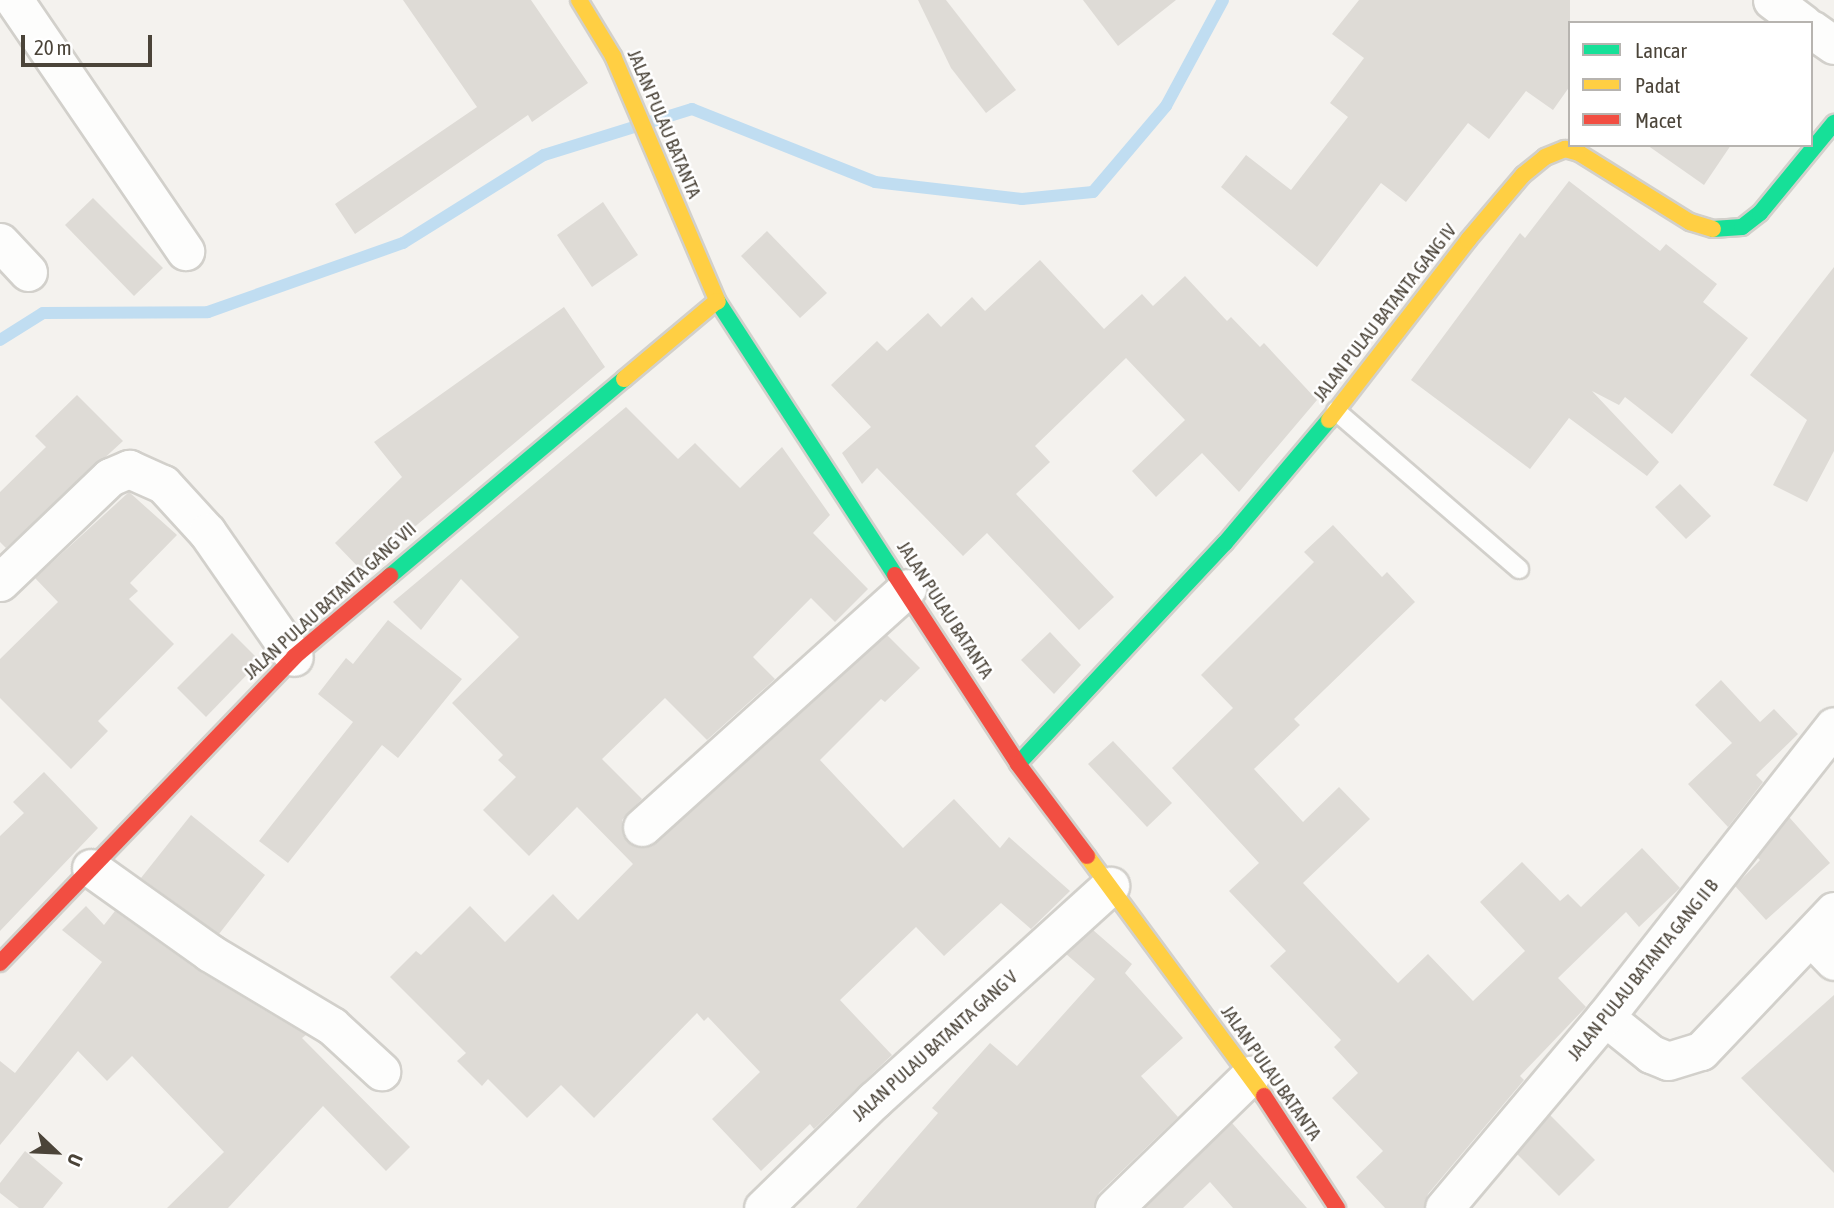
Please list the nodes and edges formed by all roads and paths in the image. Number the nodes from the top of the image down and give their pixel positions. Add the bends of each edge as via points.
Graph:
1 (14, 0) edge
2 (579, 0) edge
3 (1772, 0) edge
4 (1800, 21) edge
5 (1813, 30) edge
6 (1834, 45) edge
7 (1834, 123) edge
8 (0, 242) edge
9 (185, 251) dead end
10 (28, 272) dead end
11 (717, 301) junction
12 (1336, 411) junction
13 (1519, 569) dead end
14 (0, 582) edge
15 (907, 588) junction
16 (294, 657) junction
17 (1834, 726) edge
18 (1018, 764) junction
19 (642, 827) dead end
20 (91, 868) junction
21 (1110, 886) junction
22 (1827, 937) edge
23 (0, 963) edge
24 (1605, 1017) junction
25 (381, 1071) dead end
26 (1251, 1075) junction
27 (763, 1208) edge
28 (1114, 1208) edge
29 (1337, 1208) edge
30 (1444, 1208) edge

1 - 9 street
2 - 11 street, JALAN PULAU BATANTA via 613,56
3 - 4 street
5 - 6 street
7 - 12 street, JALAN PULAU BATANTA GANG IV via 1760,213 1742,227 1718,231 1690,222 1580,153 1565,149 1545,157 1523,175 1468,240
8 - 10 street
11 - 15 street, JALAN PULAU BATANTA
11 - 16 street, JALAN PULAU BATANTA GANG VII
12 - 13 lane
12 - 18 street, JALAN PULAU BATANTA GANG IV via 1224,543
14 - 16 street via 110,477 129,469 163,484 207,532
15 - 18 street, JALAN PULAU BATANTA
15 - 19 street
16 - 20 street, JALAN PULAU BATANTA GANG VII
17 - 24 street, JALAN PULAU BATANTA GANG II B
18 - 21 street, JALAN PULAU BATANTA
20 - 23 street, JALAN PULAU BATANTA GANG VII
20 - 25 street via 210,953 332,1026
21 - 26 street, JALAN PULAU BATANTA
21 - 27 street, JALAN PULAU BATANTA GANG V via 874,1100
22 - 24 street via 1716,1038 1687,1057 1668,1061 1651,1054
24 - 30 street, JALAN PULAU BATANTA GANG II B
26 - 28 street
26 - 29 street, JALAN PULAU BATANTA

